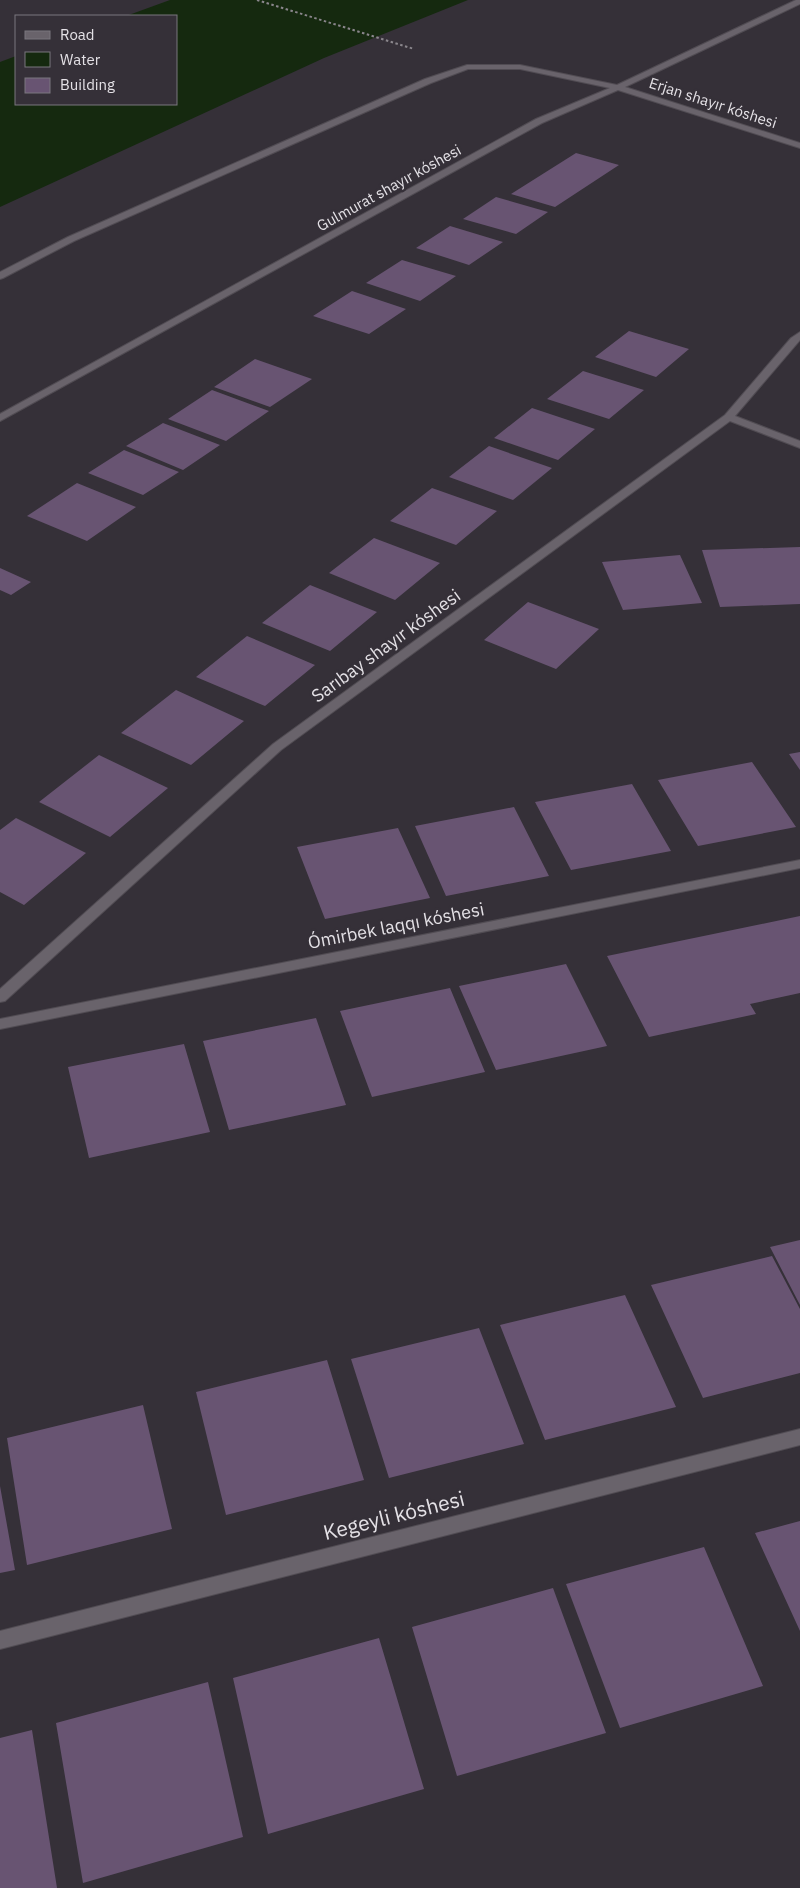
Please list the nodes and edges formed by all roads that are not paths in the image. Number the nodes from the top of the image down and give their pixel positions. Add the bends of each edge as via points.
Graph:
1 (800, 1) edge
2 (618, 87) junction
3 (800, 146) edge
4 (0, 276) edge
5 (800, 335) edge
6 (729, 417) junction
7 (0, 418) edge
8 (800, 446) edge
9 (800, 864) edge
10 (0, 996) edge
11 (0, 1024) edge
12 (800, 1437) edge
13 (0, 1640) edge

1 - 2 street, Gulmurat shayır kóshesi
2 - 3 street, Erjan shayır kóshesi
2 - 4 street, Erjan shayır kóshesi via 520,67 467,67 428,81 71,239
2 - 7 street, Gulmurat shayır kóshesi via 539,121
5 - 6 street, Sarıbay shayır kóshesi
6 - 8 street
6 - 10 street, Sarıbay shayır kóshesi via 277,747
9 - 11 street, Ómirbek laqqı kóshesi
12 - 13 street, Kegeyli kóshesi

